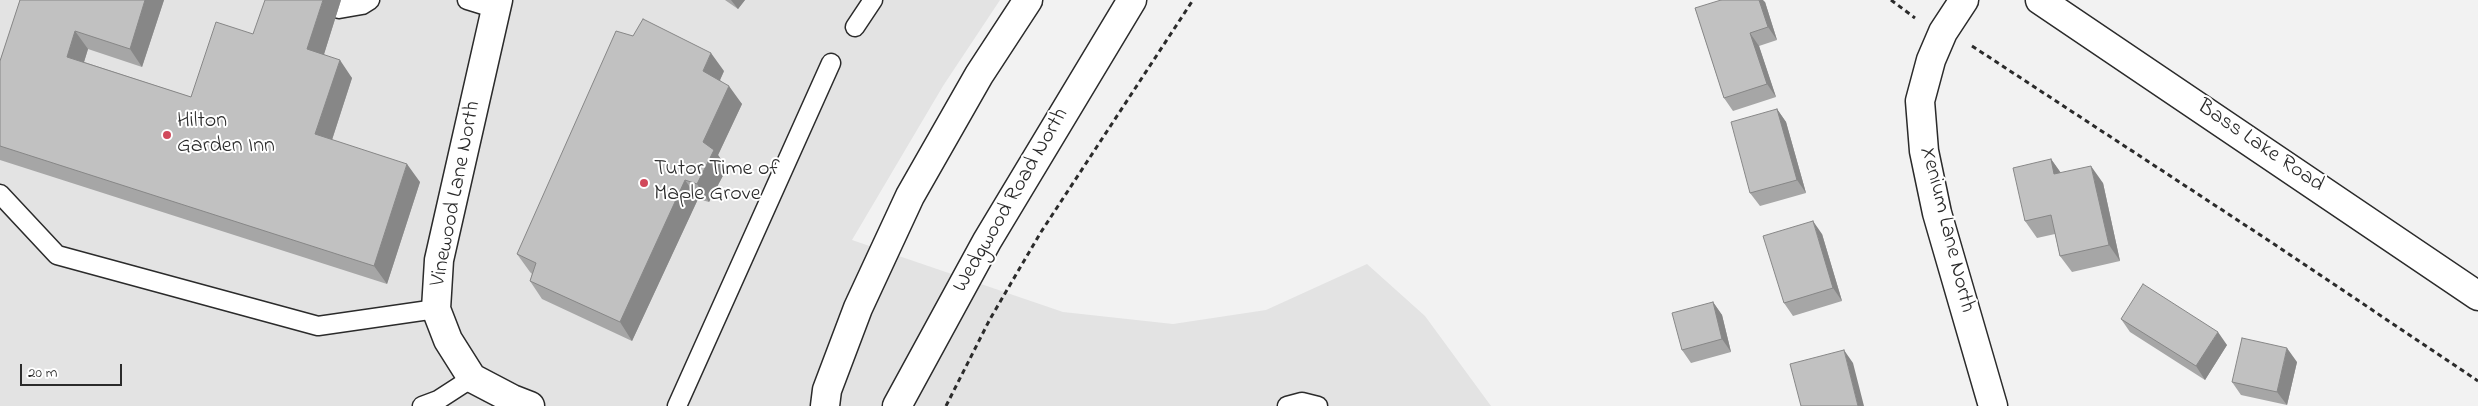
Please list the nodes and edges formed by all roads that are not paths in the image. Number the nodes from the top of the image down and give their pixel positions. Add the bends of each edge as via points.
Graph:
1 (370, 0) edge
2 (467, 0) edge
3 (873, 0) edge
4 (1028, 0) edge
5 (1132, 0) edge
6 (1964, 0) edge
7 (2040, 0) edge
8 (497, 4) edge
9 (339, 9) dead end
10 (855, 27) dead end
11 (831, 63) dead end
12 (0, 194) edge
13 (2478, 296) edge
14 (436, 309) junction
15 (472, 378) junction
16 (422, 406) edge
17 (530, 406) edge
18 (677, 406) edge
19 (825, 406) edge
20 (897, 406) edge
21 (1287, 406) edge
22 (1318, 406) edge
23 (1993, 406) edge

1 - 9 lane via 362,5
2 - 8 lane
3 - 10 lane
4 - 19 street via 979,75 910,196 858,308 827,390
5 - 20 street, Wedgwood Road North via 987,241
6 - 23 street, Xenium Lane North via 1943,32 1920,100 1924,152 1937,213
7 - 13 street, Bass Lake Road
8 - 14 street, Vinewood Lane North via 439,260
11 - 18 lane
12 - 14 lane via 56,255 318,326
14 - 15 street, Vinewood Lane North via 448,340
15 - 16 lane via 438,400
15 - 17 street
21 - 22 lane via 1302,402

